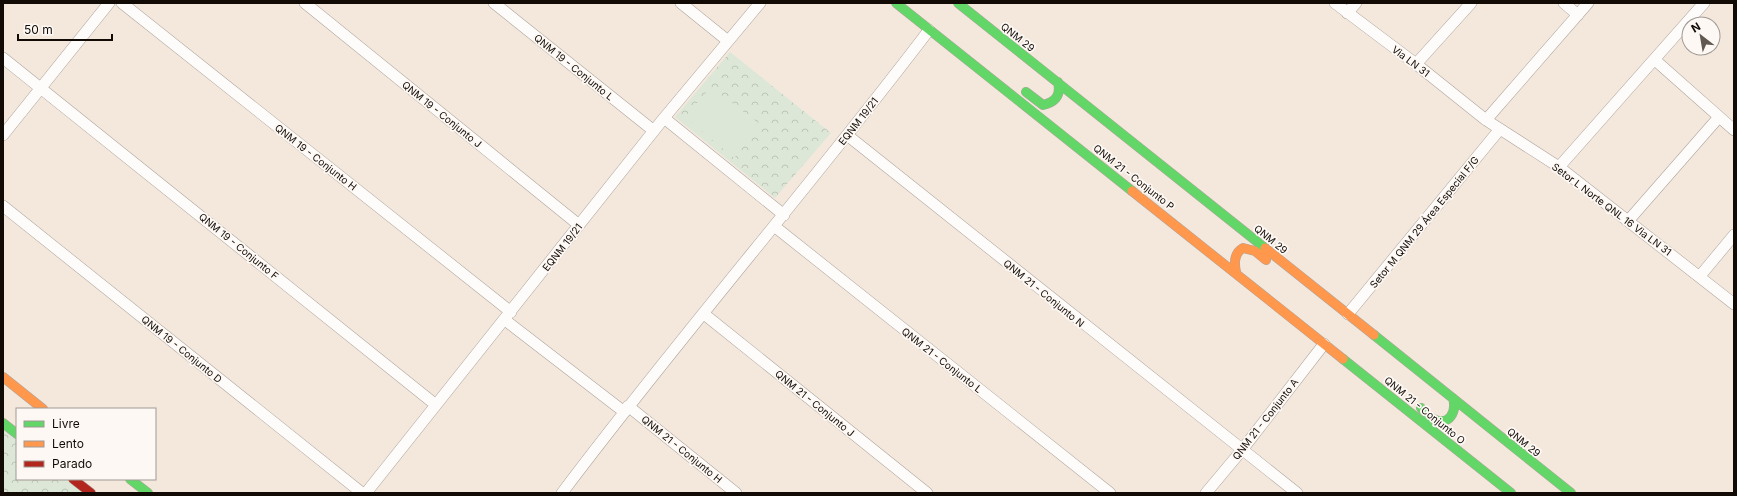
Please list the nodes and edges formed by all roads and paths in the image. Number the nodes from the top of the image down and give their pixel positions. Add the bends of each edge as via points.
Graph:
1 (109, 3) edge
2 (122, 3) edge
3 (306, 3) edge
4 (494, 3) edge
5 (681, 3) edge
6 (760, 3) edge
7 (896, 3) edge
8 (958, 3) edge
9 (1335, 3) edge
10 (1356, 3) edge
11 (1471, 3) edge
12 (1564, 3) edge
13 (1588, 3) edge
14 (1704, 3) edge
15 (1347, 13) junction
16 (1578, 15) junction
17 (929, 30) junction
18 (728, 41) junction
19 (950, 45) junction
20 (3, 58) edge
21 (1655, 60) junction
22 (986, 62) dead end
23 (1416, 64) junction
24 (1058, 82) junction
25 (1018, 86) dead end
26 (41, 88) junction
27 (664, 118) junction
28 (1719, 118) junction
29 (1486, 120) junction
30 (1500, 129) junction
31 (1734, 130) edge
32 (654, 131) junction
33 (3, 135) edge
34 (847, 135) junction
35 (1559, 167) junction
36 (3, 206) edge
37 (784, 215) junction
38 (1628, 221) junction
39 (580, 225) junction
40 (774, 226) junction
41 (1734, 235) edge
42 (1236, 272) junction
43 (1700, 276) junction
44 (1328, 299) junction
45 (1734, 304) edge
46 (704, 314) junction
47 (1348, 314) junction
48 (508, 316) junction
49 (1327, 346) junction
50 (1370, 369) dead end
51 (3, 377) edge
52 (1453, 398) junction
53 (1412, 401) dead end
54 (436, 405) junction
55 (42, 408) edge
56 (626, 409) junction
57 (3, 423) edge
58 (16, 433) edge
59 (1242, 450) junction
60 (75, 480) edge
61 (131, 480) edge
62 (91, 493) edge
63 (148, 493) edge
64 (362, 493) edge
65 (366, 493) edge
66 (562, 493) edge
67 (736, 493) edge
68 (927, 493) edge
69 (1110, 493) edge
70 (1206, 493) edge
71 (1297, 493) edge
72 (1511, 493) edge
73 (1571, 493) edge

1 - 26 street
2 - 48 street, QNM 19 - Conjunto H
3 - 39 street, QNM 19 - Conjunto J
4 - 32 street, QNM 19 - Conjunto L
5 - 18 street
6 - 18 street, EQNM 19/21
7 - 17 main road, QNM 21 - Conjunto P
8 - 24 main road, QNM 29
9 - 15 street, Via LN 31
10 - 15 street
11 - 23 street
12 - 16 street
13 - 16 street
14 - 21 street
15 - 23 street, Via LN 31
16 - 29 street
17 - 19 main road, QNM 21 - Conjunto P
17 - 34 street, EQNM 19/21
18 - 27 street, EQNM 19/21
19 - 22 main road
19 - 42 main road, QNM 21 - Conjunto P
20 - 26 street, QNM 19 - Conjunto F
21 - 28 street
21 - 35 street
23 - 29 street, Via LN 31
24 - 25 main road via 1059,96 1053,102 1043,105
24 - 44 main road, QNM 29
26 - 33 street
26 - 54 street, QNM 19 - Conjunto F
27 - 32 street, EQNM 19/21
27 - 37 street
28 - 31 street
28 - 38 street
29 - 30 street, Setor L Norte QNL 16 Via LN 31
30 - 35 street, Setor L Norte QNL 16 Via LN 31
30 - 47 street, Setor M QNM 29 Área Especial F/G
32 - 39 street, EQNM 19/21
34 - 37 street, EQNM 19/21
34 - 59 street, QNM 21 - Conjunto N
35 - 38 street, Setor L Norte QNL 16 Via LN 31
36 - 64 street, QNM 19 - Conjunto D
37 - 40 street, EQNM 19/21
38 - 43 street, Setor L Norte QNL 16 Via LN 31
39 - 48 street, EQNM 19/21
40 - 46 street, EQNM 19/21
40 - 69 street, QNM 21 - Conjunto L
41 - 43 street
42 - 44 main road via 1236,254 1249,248 1297,284
42 - 49 main road, QNM 21 - Conjunto P
43 - 45 street, Setor L Norte QNL 16 Via LN 31
44 - 47 main road, QNM 29
46 - 56 street, EQNM 19/21
46 - 68 street, QNM 21 - Conjunto J
47 - 52 main road, QNM 29
48 - 54 street, EQNM 19/21
48 - 56 street, QNM 19 - Conjunto H
49 - 50 main road
49 - 59 street, QNM 21 - Conjunto A
49 - 72 main road, QNM 21 - Conjunto O
51 - 55 main road
52 - 53 main road via 1455,412 1443,421 1436,420
52 - 73 main road, QNM 29
54 - 65 street, EQNM 19/21
56 - 66 street, EQNM 19/21
56 - 67 street, QNM 21 - Conjunto H
57 - 58 main road
59 - 70 street, QNM 21 - Conjunto A
59 - 71 street, QNM 21 - Conjunto N
60 - 62 main road
61 - 63 main road

